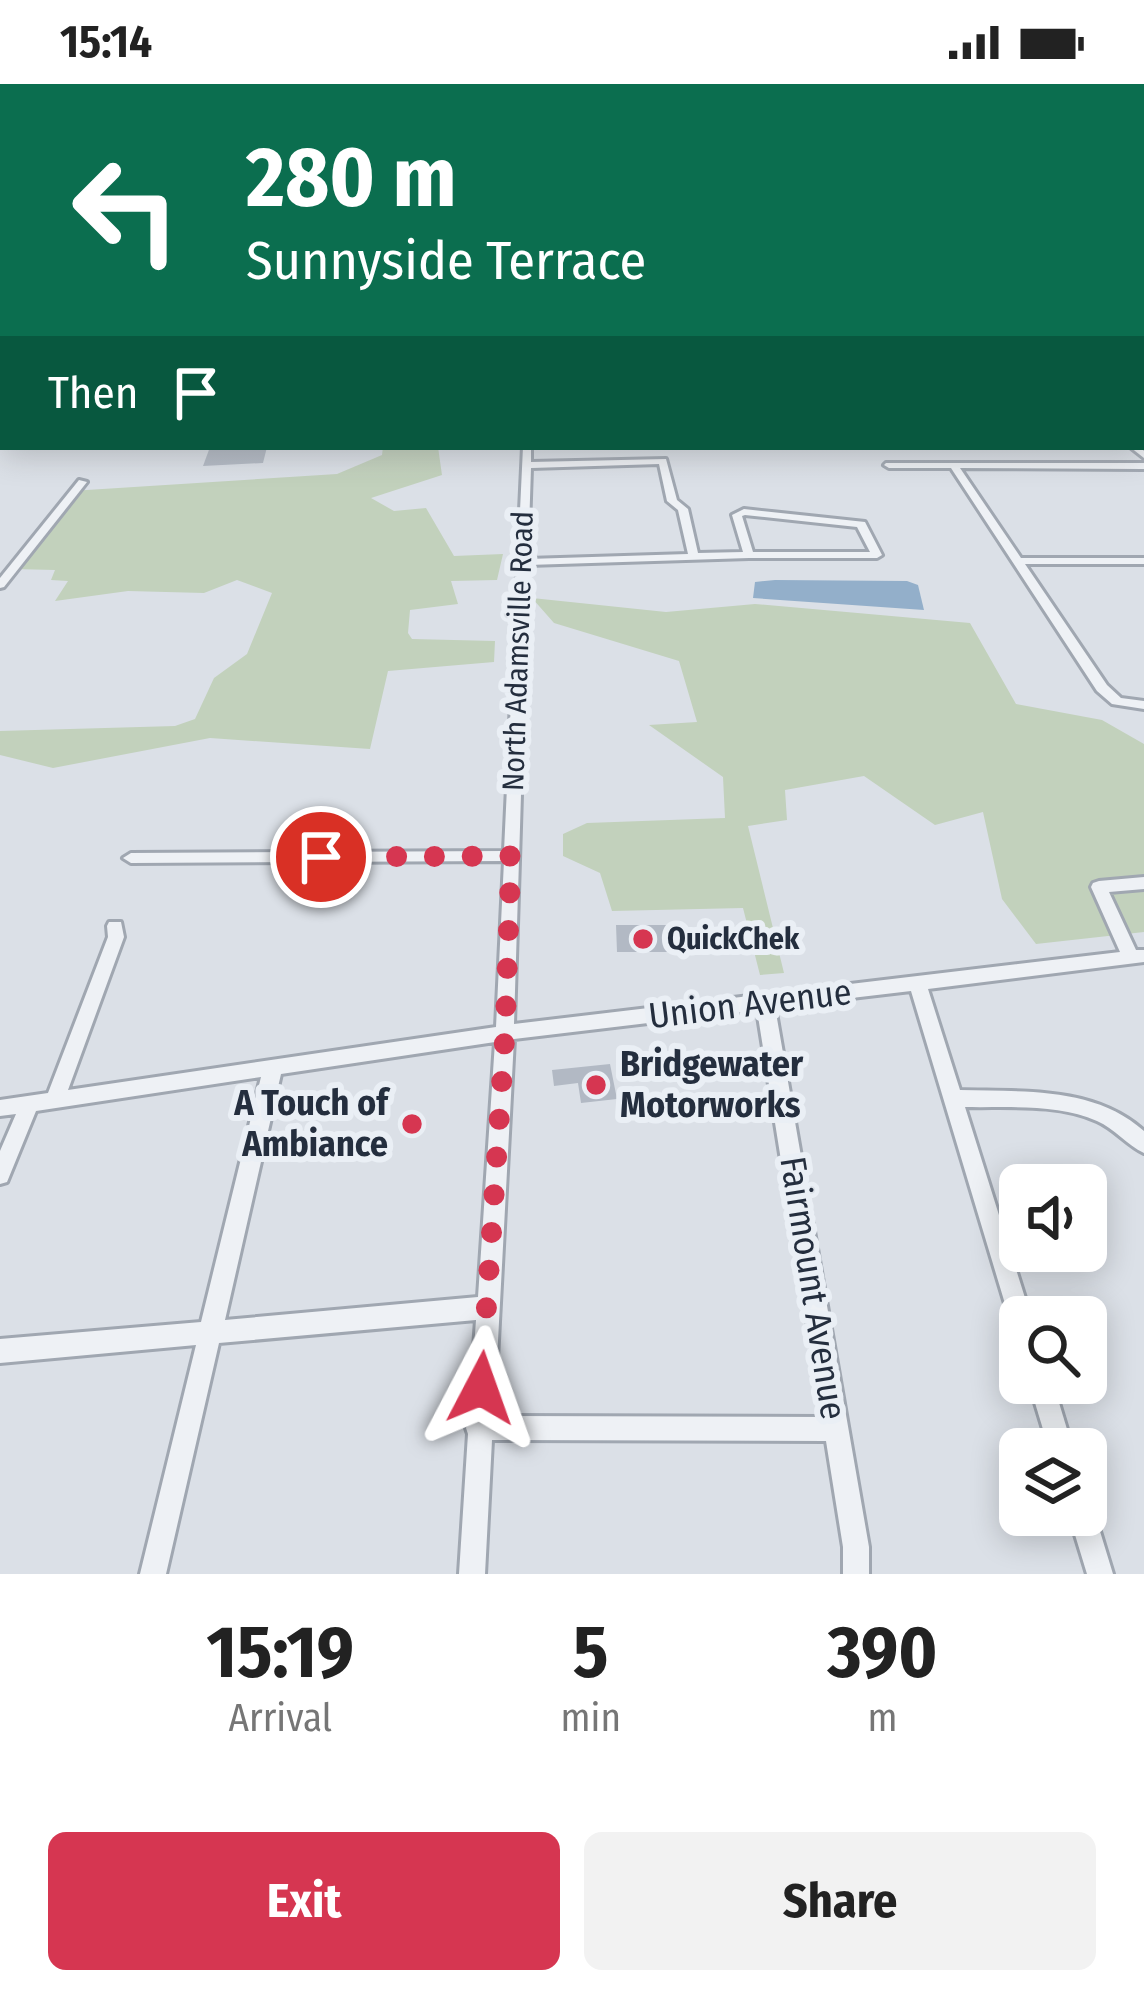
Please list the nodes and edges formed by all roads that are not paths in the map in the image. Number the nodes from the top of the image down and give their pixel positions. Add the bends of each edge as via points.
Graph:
1 (526, 450) edge
2 (525, 465) junction
3 (889, 465) dead end
4 (954, 466) junction
5 (1144, 466) edge
6 (82, 482) dead end
7 (749, 555) junction
8 (694, 557) junction
9 (1144, 561) edge
10 (522, 562) junction
11 (1017, 562) junction
12 (0, 585) edge
13 (1144, 705) edge
14 (511, 856) junction
15 (131, 858) dead end
16 (1144, 883) edge
17 (115, 926) dead end
18 (1138, 957) edge
19 (918, 983) junction
20 (765, 1002) junction
21 (505, 1033) junction
22 (273, 1067) junction
23 (952, 1098) junction
24 (55, 1100) junction
25 (30, 1103) junction
26 (0, 1108) edge
27 (1144, 1144) edge
28 (0, 1175) edge
29 (1013, 1296) edge
30 (486, 1308) junction
31 (211, 1332) junction
32 (0, 1351) edge
33 (478, 1428) junction
34 (836, 1429) junction
35 (1088, 1536) edge
36 (153, 1574) edge
37 (472, 1574) edge
38 (856, 1574) edge
39 (1100, 1574) edge

1 - 2 street, North Adamsville Road
2 - 8 street via 663,461
2 - 10 street, North Adamsville Road
3 - 4 street
4 - 5 street
4 - 11 street
6 - 12 street
7 - 7 street via 792,555 877,555 861,524 744,512 737,515
7 - 8 street
8 - 10 street
9 - 11 street
10 - 14 street, North Adamsville Road
11 - 13 street via 1102,688 1117,701
14 - 15 street
14 - 21 street, North Adamsville Road
16 - 18 street via 1099,887
17 - 24 street
18 - 19 street, Union Avenue
19 - 20 street, Union Avenue
19 - 23 street
20 - 21 street, Union Avenue
20 - 34 street, Fairmount Avenue
21 - 22 street, Union Avenue
21 - 30 street, North Adamsville Road
22 - 24 street, Union Avenue
22 - 31 street
23 - 27 street via 1087,1106 1125,1123
23 - 29 street
24 - 25 street, Union Avenue
25 - 26 street, Union Avenue
25 - 28 street
30 - 31 street
30 - 33 street, North Adamsville Road
31 - 32 street
31 - 36 street
33 - 34 street
33 - 37 street, North Adamsville Road
34 - 38 street, Fairmount Avenue
35 - 39 street

